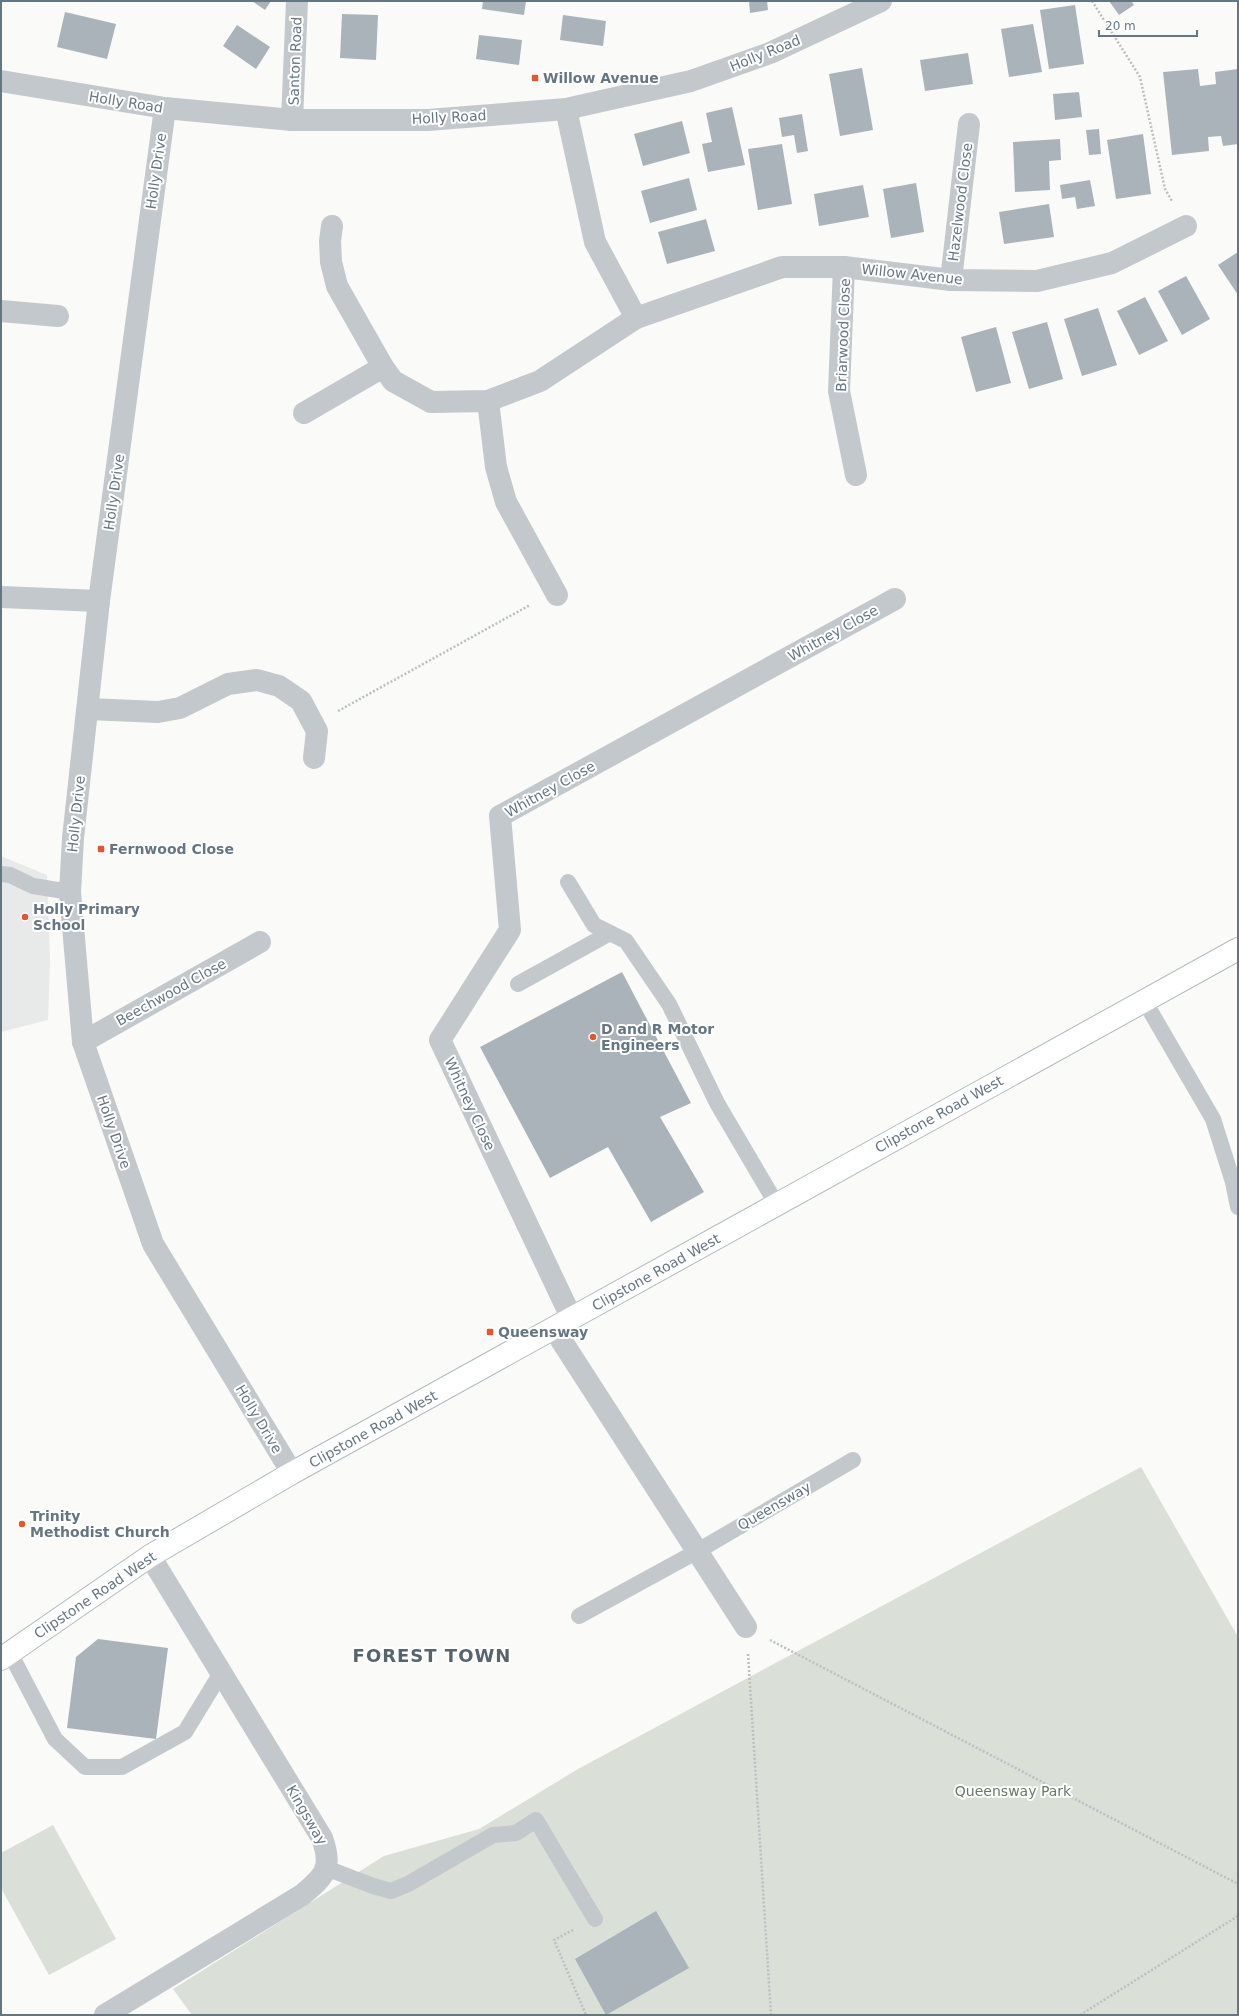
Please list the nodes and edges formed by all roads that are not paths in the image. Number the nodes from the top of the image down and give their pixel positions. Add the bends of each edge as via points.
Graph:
1 (297, 1) edge
2 (881, 1) edge
3 (1, 81) edge
4 (164, 108) junction
5 (566, 109) junction
6 (292, 120) junction
7 (969, 124) dead end
8 (332, 226) dead end
9 (1186, 226) road end
10 (844, 267) junction
11 (951, 280) junction
12 (1, 311) edge
13 (58, 316) dead end
14 (636, 318) junction
15 (383, 367) junction
16 (488, 401) junction
17 (304, 413) dead end
18 (856, 475) dead end
19 (556, 593) road end
20 (1, 597) edge
21 (895, 599) dead end
22 (99, 601) junction
23 (88, 708) junction
24 (314, 758) dead end
25 (1, 874) edge
26 (568, 882) dead end
27 (70, 892) junction
28 (610, 933) junction
29 (260, 942) dead end
30 (1238, 949) edge
31 (518, 984) dead end
32 (1145, 1002) junction
33 (83, 1042) junction
34 (777, 1205) junction
35 (1238, 1207) edge
36 (563, 1324) junction
37 (853, 1460) dead end
38 (292, 1473) junction
39 (696, 1552) junction
40 (150, 1556) junction
41 (579, 1616) dead end
42 (746, 1628) road end
43 (5, 1656) edge
44 (221, 1673) junction
45 (326, 1868) junction
46 (595, 1919) road end
47 (105, 2015) edge

1 - 6 street, Santon Road
2 - 5 street, Holly Road via 770,53 691,81
3 - 4 street, Holly Road
4 - 6 street, Holly Road
4 - 22 street, Holly Drive
5 - 6 street, Holly Road via 428,120
5 - 14 street via 595,242
7 - 11 street, Hazelwood Close
8 - 15 street, Willow Avenue via 331,262 337,286
9 - 11 street, Willow Avenue via 1112,263 1037,281
10 - 11 street, Willow Avenue
10 - 14 street, Willow Avenue via 782,267
10 - 18 street, Briarwood Close via 839,391
12 - 13 street
14 - 16 street, Willow Avenue via 540,381
15 - 16 street, Willow Avenue via 393,381 431,402
15 - 17 street
16 - 19 street via 496,467 506,502
20 - 22 street
21 - 36 street, Whitney Close via 500,816 510,930 440,1040
22 - 23 street, Holly Drive
23 - 24 street via 158,712 180,708 228,684 257,680 279,686 301,701 317,731
23 - 27 street, Holly Drive via 73,838
25 - 27 lane via 10,875 33,886
26 - 28 lane via 594,925
27 - 33 street, Holly Drive
28 - 31 lane
28 - 34 lane via 626,941 669,1004 717,1103
29 - 33 street, Beechwood Close
30 - 32 main road, Clipstone Road West
32 - 34 main road, Clipstone Road West
32 - 35 lane via 1212,1119 1233,1182
33 - 38 street, Holly Drive via 153,1244
34 - 36 main road, Clipstone Road West
36 - 38 main road, Clipstone Road West
36 - 39 street
37 - 39 lane, Queensway
38 - 40 main road, Clipstone Road West
39 - 41 lane, Queensway
39 - 42 street
40 - 43 main road, Clipstone Road West
40 - 44 street, Kingsway
43 - 44 lane via 55,1739 85,1767 122,1767 185,1732
44 - 45 street, Kingsway via 322,1838 328,1853
45 - 46 lane via 391,1891 408,1884 493,1835 516,1833 536,1820
45 - 47 street via 319,1882 302,1895

